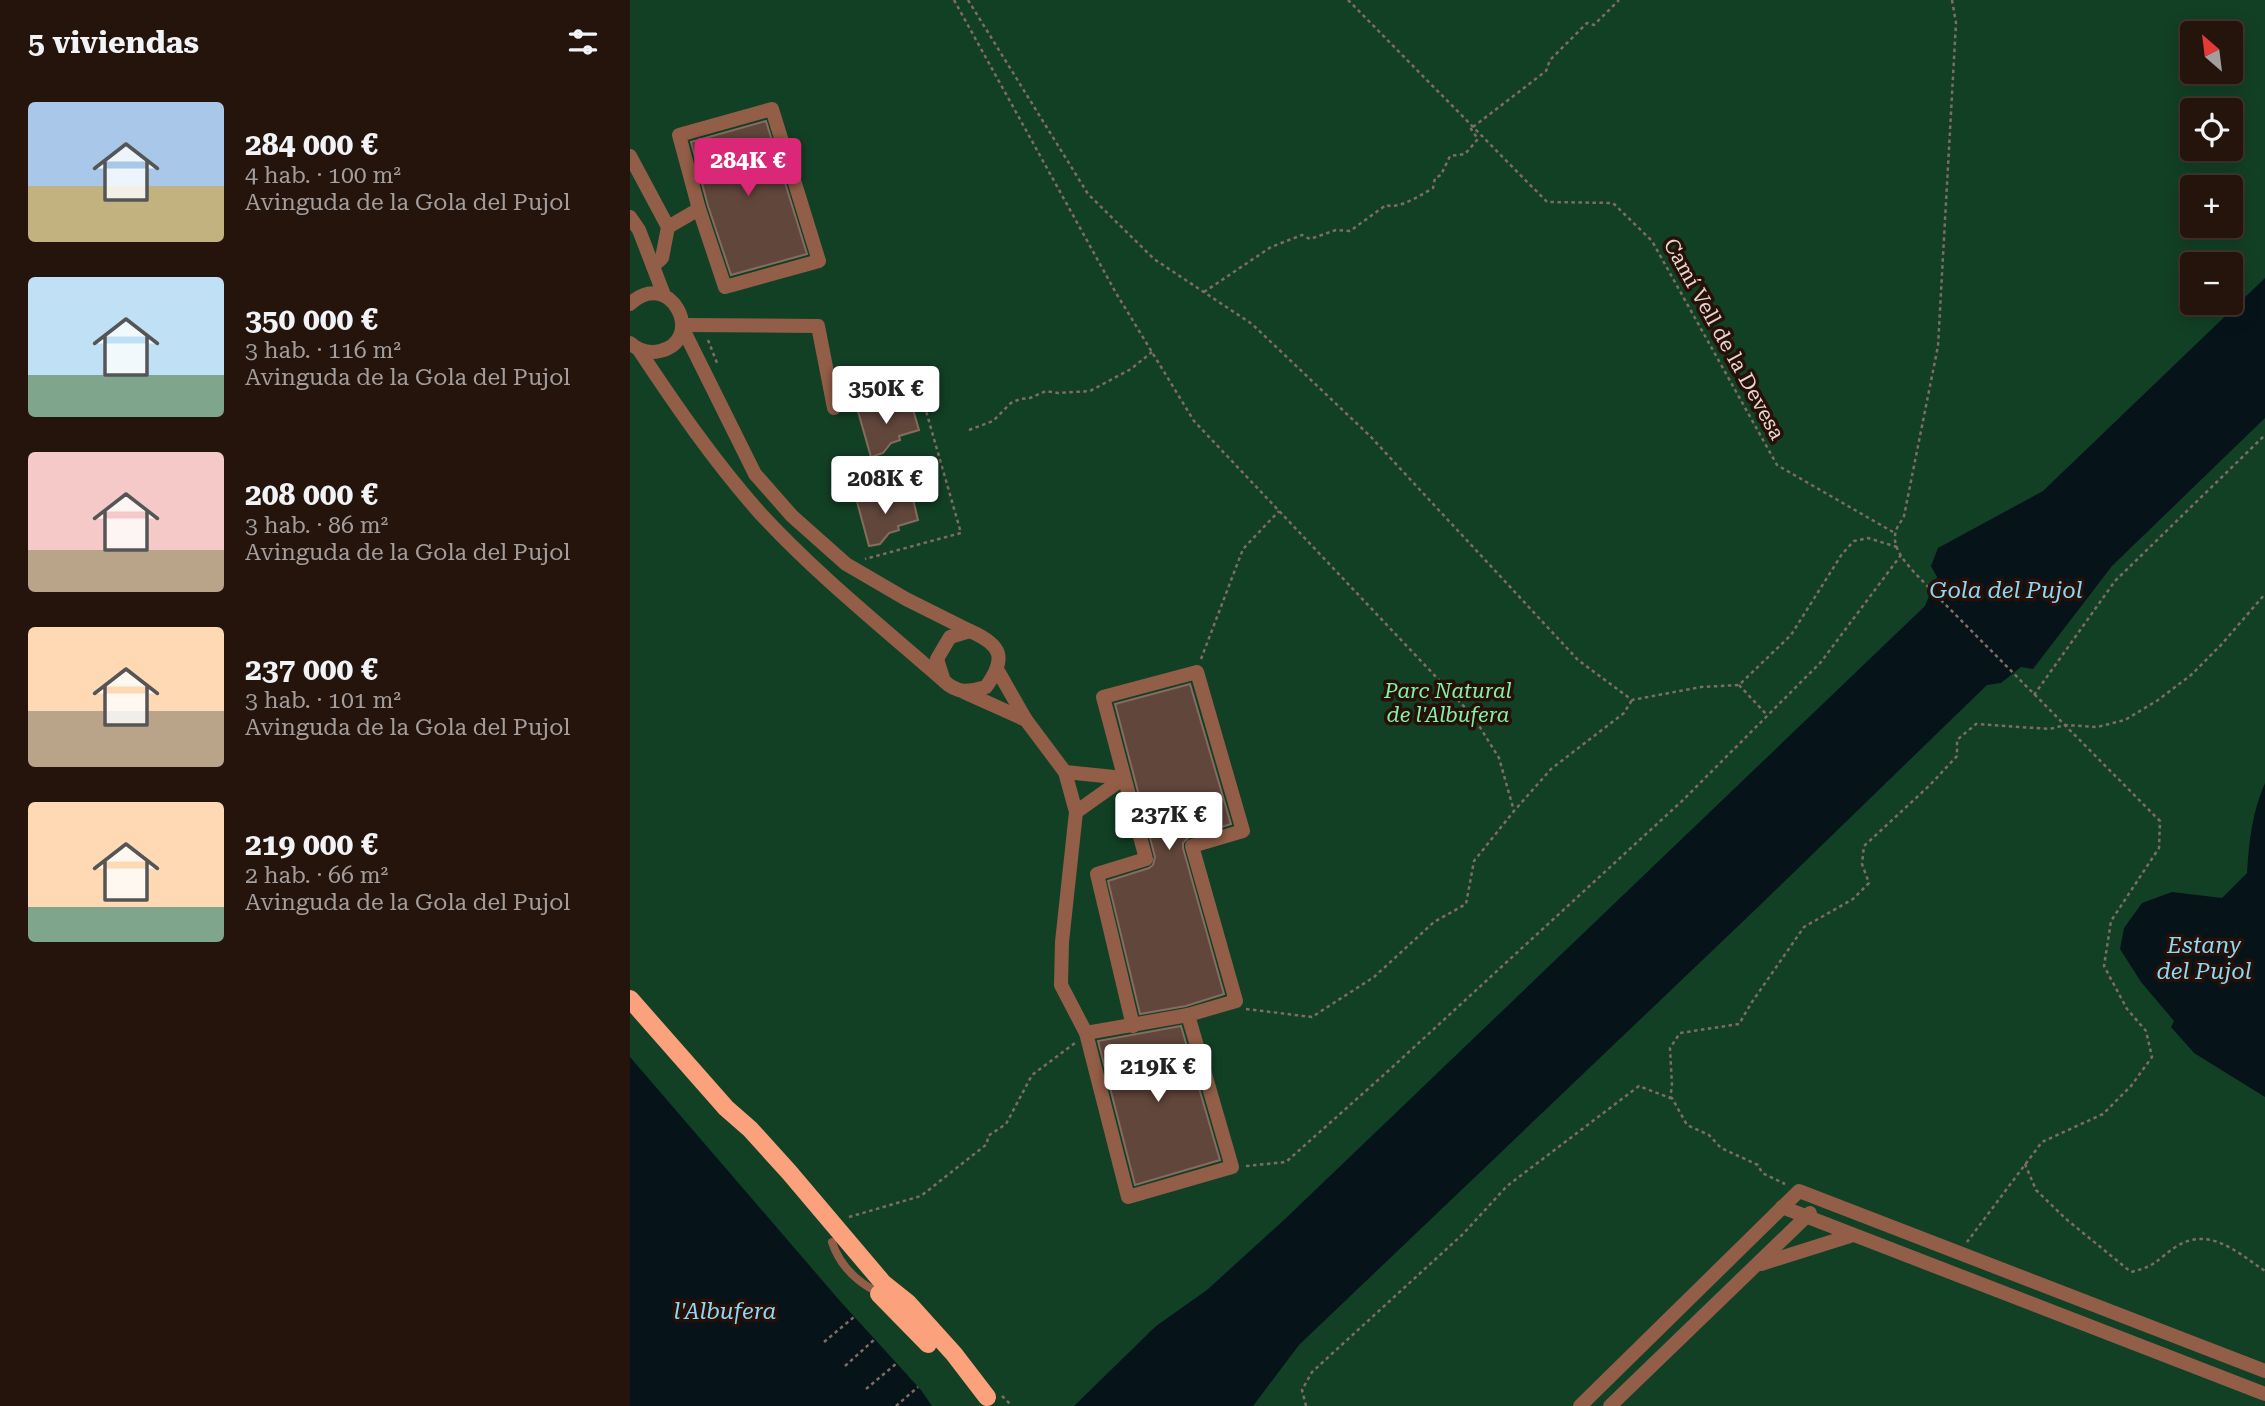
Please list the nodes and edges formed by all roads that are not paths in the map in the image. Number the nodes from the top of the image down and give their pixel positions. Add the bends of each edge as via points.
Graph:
1 (630, 156) edge
2 (699, 209) junction
3 (630, 217) edge
4 (668, 228) junction
5 (653, 266) junction
6 (664, 295) junction
7 (630, 304) edge
8 (682, 326) junction
9 (634, 346) edge
10 (835, 407) road end
11 (970, 631) junction
12 (998, 671) junction
13 (944, 681) junction
14 (964, 692) junction
15 (1026, 720) junction
16 (1065, 772) junction
17 (1124, 778) junction
18 (1076, 812) junction
19 (630, 999) edge
20 (1188, 1015) junction
21 (1133, 1026) junction
22 (1086, 1033) junction
23 (1823, 1200) junction
24 (1782, 1207) junction
25 (1806, 1217) junction
26 (1853, 1235) junction
27 (1756, 1265) junction
28 (2265, 1371) edge
29 (2265, 1394) edge
30 (992, 1401) edge
31 (1580, 1406) edge
32 (1610, 1406) edge

1 - 4 street
2 - 2 street via 679,135 772,109 819,261 725,287
2 - 4 street
3 - 5 street
4 - 5 street via 662,258
5 - 6 street
6 - 7 street via 645,294
6 - 8 street via 678,307
8 - 9 street via 666,350 648,353
8 - 10 street via 818,326
8 - 11 street via 755,474 792,516 846,564
9 - 13 street via 691,428 760,512 826,578
11 - 12 street via 989,639 998,652
11 - 13 street via 950,637 937,659
12 - 14 street via 986,687
12 - 15 street
13 - 14 street
14 - 15 street
15 - 16 street
16 - 17 street
16 - 18 street
17 - 18 street
17 - 20 street via 1103,697 1197,672 1243,831 1192,846 1236,1001
17 - 21 street via 1146,859 1097,874
18 - 22 street via 1060,985
19 - 30 main road via 750,1129 886,1292 908,1303
20 - 21 street
20 - 22 street via 1232,1167 1128,1197
21 - 22 street
23 - 24 street via 1799,1191
23 - 25 street
23 - 28 street
24 - 25 street
24 - 31 street
25 - 26 street
25 - 27 street
26 - 27 street
26 - 29 street
27 - 32 street

